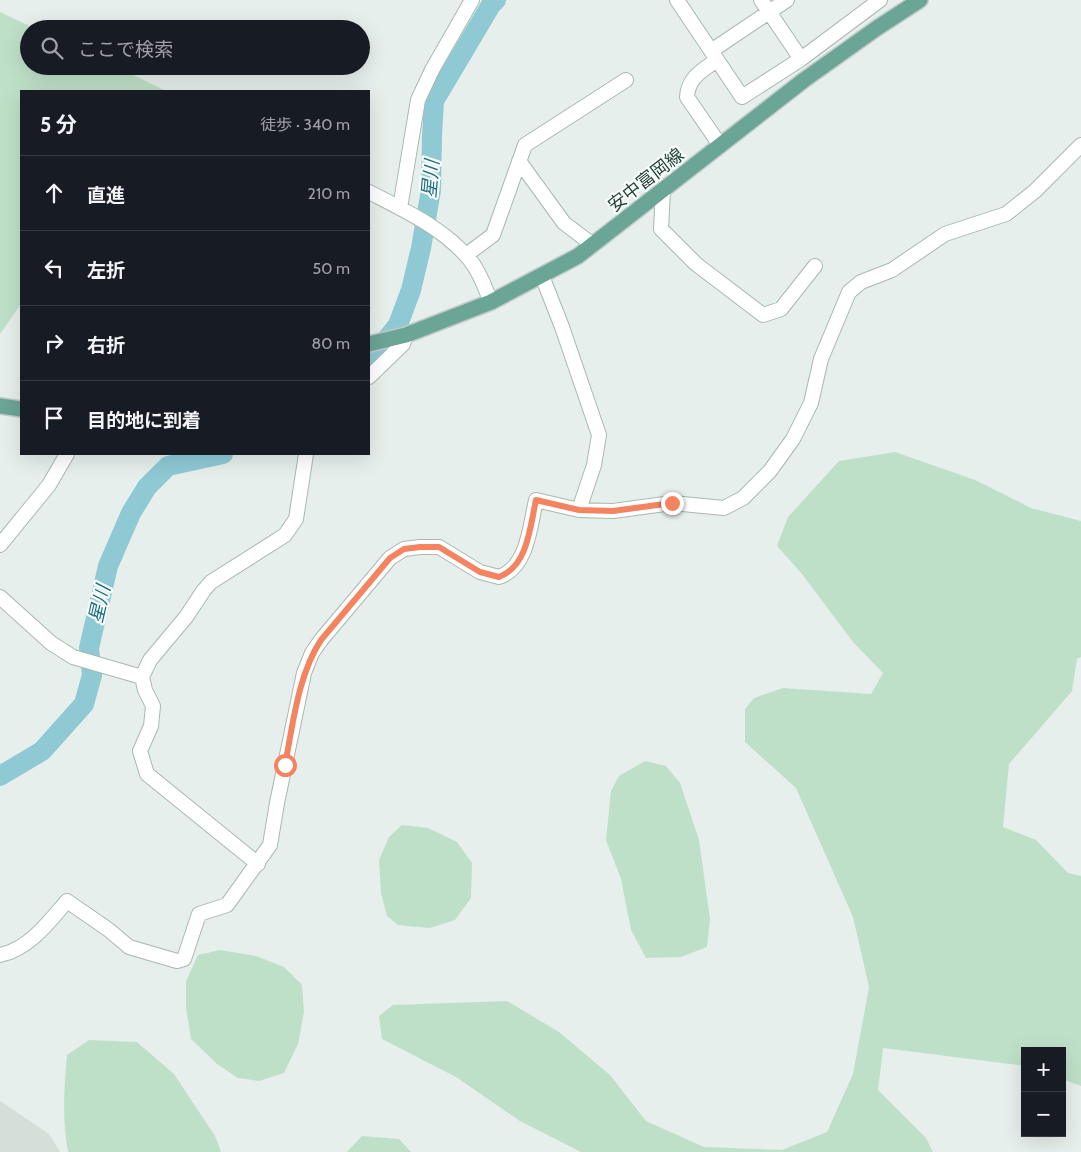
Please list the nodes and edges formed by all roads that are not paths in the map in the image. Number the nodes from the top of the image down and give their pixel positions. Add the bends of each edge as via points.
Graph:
1 (472, 0) edge
2 (677, 0) edge
3 (761, 0) edge
4 (787, 0) edge
5 (880, 0) edge
6 (920, 0) edge
7 (770, 13) junction
8 (714, 55) junction
9 (801, 59) junction
10 (626, 80) dead end
11 (720, 145) junction
12 (1081, 145) edge
13 (519, 161) junction
14 (663, 191) junction
15 (370, 193) edge
16 (404, 210) junction
17 (593, 244) junction
18 (466, 255) junction
19 (815, 266) dead end
20 (542, 276) junction
21 (490, 302) junction
22 (404, 335) junction
23 (370, 344) edge
24 (370, 376) edge
25 (0, 406) edge
26 (20, 409) edge
27 (66, 455) edge
28 (306, 455) edge
29 (579, 510) junction
30 (0, 545) edge
31 (1, 601) edge
32 (142, 677) junction
33 (258, 864) junction
34 (0, 955) edge

1 - 16 street via 418,100
2 - 8 street
3 - 7 street
4 - 7 street
5 - 9 street
6 - 11 main road, 安中富岡線 via 804,80
7 - 8 street
7 - 9 street
8 - 9 street via 742,98
8 - 11 street via 693,77 687,87 687,97
10 - 13 street via 525,145
11 - 14 main road, 安中富岡線
12 - 29 street via 1035,191 1006,214 945,234 892,270 861,282 850,292 821,358 811,403 793,439 770,471 743,498 724,508 672,503 613,511
13 - 17 street via 564,223
13 - 18 street via 493,235
14 - 17 main road, 安中富岡線
14 - 19 street via 661,229 696,264 763,315 781,309
15 - 16 street
16 - 18 street via 439,232
17 - 20 main road, 安中富岡線
18 - 21 street
20 - 21 main road, 安中富岡線
20 - 29 street via 599,435 594,464
21 - 22 main road, 安中富岡線
22 - 23 main road, 安中富岡線
22 - 24 street via 403,344
25 - 26 main road
27 - 30 street via 49,485
28 - 32 street via 296,519 285,535 212,582 150,660
29 - 33 street via 536,500 524,552 512,570 499,577 480,572 439,547 404,549 390,558 312,653 304,672 270,845
31 - 32 street via 51,643 80,660
32 - 33 street via 153,706 151,726 140,751 147,774
33 - 34 street via 227,905 199,914 184,959 177,961 129,947 67,901 44,928 12,953

